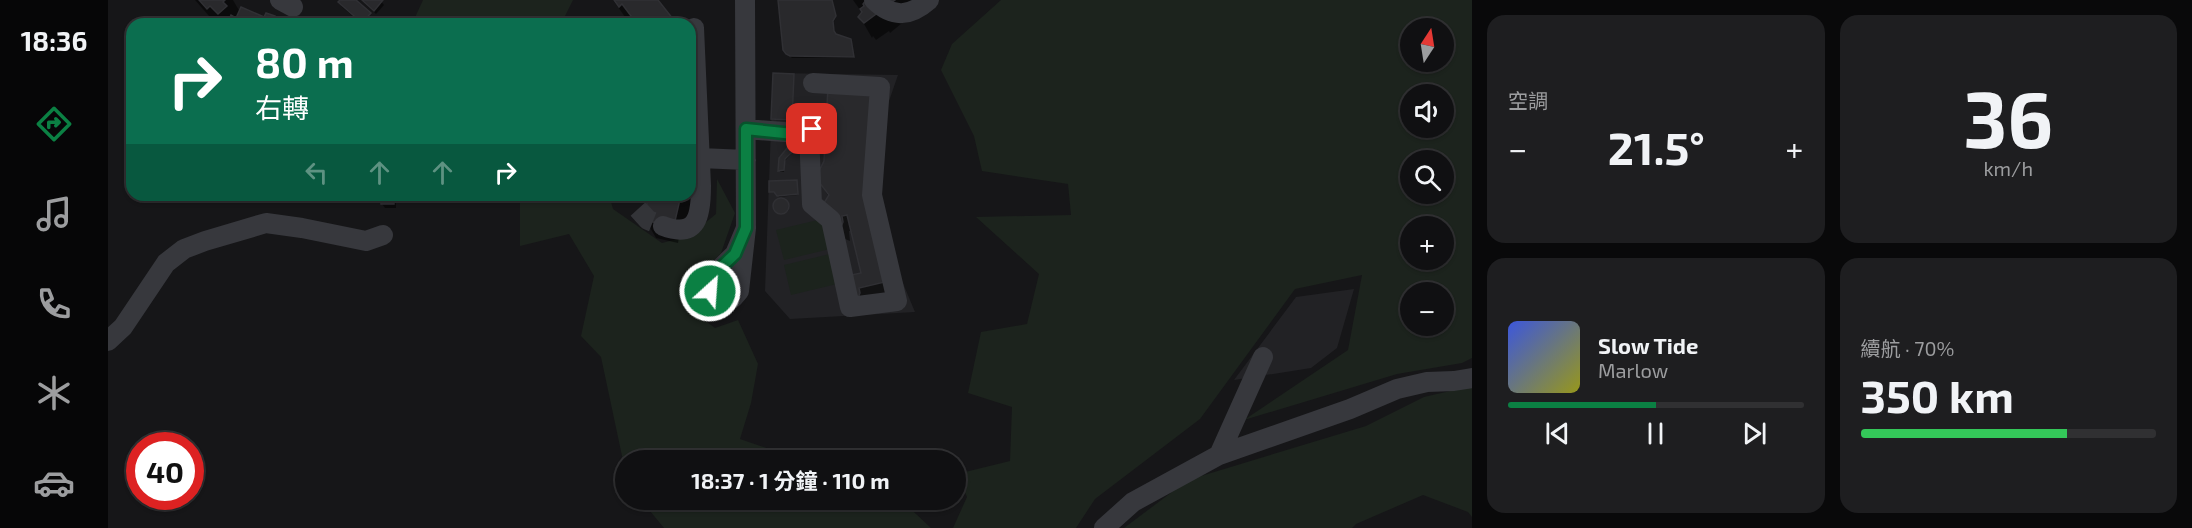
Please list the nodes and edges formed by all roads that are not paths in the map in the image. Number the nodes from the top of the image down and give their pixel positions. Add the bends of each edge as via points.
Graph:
1 (745, 0) edge
2 (874, 0) edge
3 (929, 0) edge
4 (696, 71) edge
5 (813, 83) dead end
6 (746, 129) junction
7 (700, 158) junction
8 (746, 160) junction
9 (663, 226) tunnel mouth
10 (746, 228) dead end
11 (383, 235) dead end
12 (108, 342) edge
13 (1263, 357) dead end
14 (1472, 378) edge
15 (1219, 455) junction
16 (1104, 528) edge

1 - 6 street
2 - 3 street via 900,14 919,9
4 - 7 street
5 - 6 street via 880,87 873,195 897,301 850,307 831,220 812,204 811,124
6 - 8 street
7 - 8 street
7 - 9 street via 697,220 681,231
8 - 10 street
11 - 12 street via 366,241 266,223 205,240 166,263 123,327
13 - 15 street
14 - 15 street via 1397,389
15 - 16 street via 1133,501

